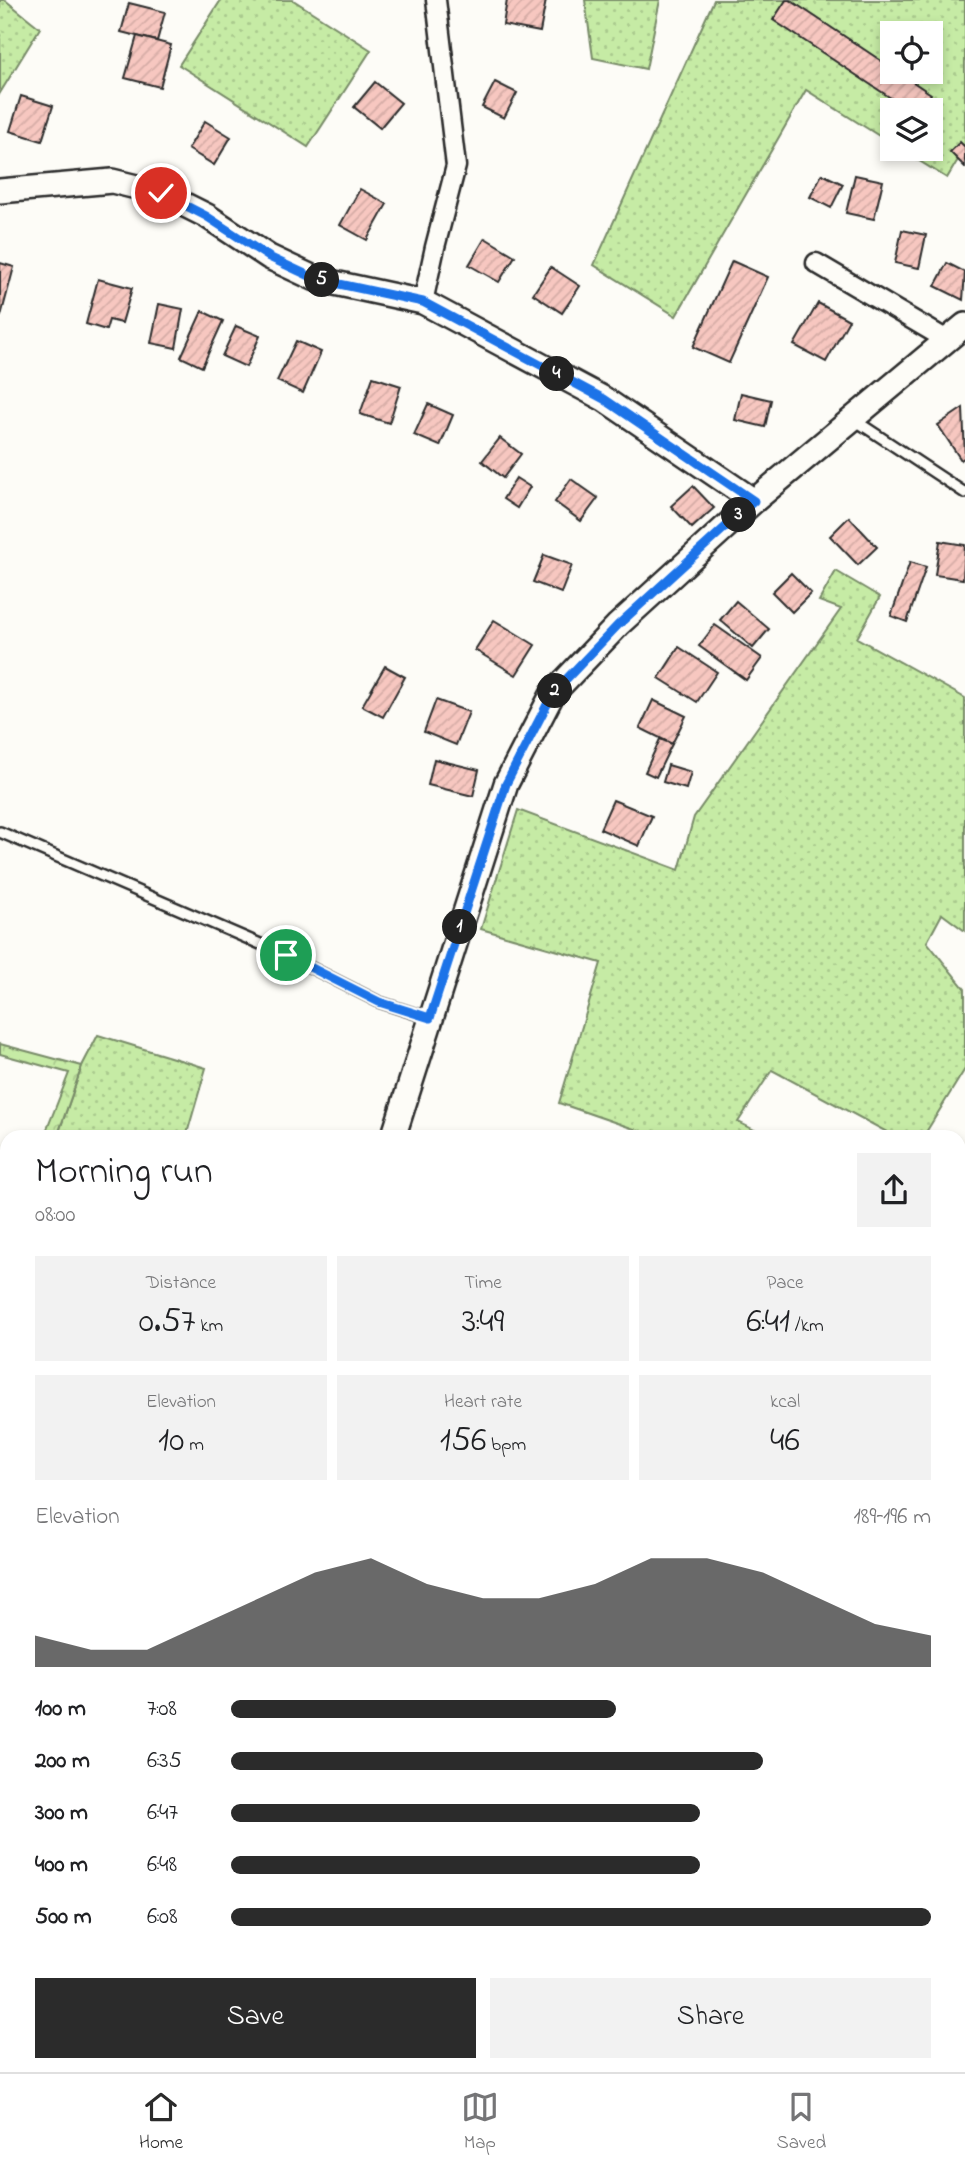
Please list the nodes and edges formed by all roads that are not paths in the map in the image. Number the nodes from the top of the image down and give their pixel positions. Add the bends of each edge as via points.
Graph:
1 (436, 0) edge
2 (0, 191) edge
3 (816, 263) dead end
4 (423, 302) junction
5 (960, 329) edge
6 (852, 419) junction
7 (965, 493) edge
8 (754, 501) junction
9 (0, 832) edge
10 (430, 1018) junction
11 (395, 1130) edge

1 - 4 street via 456,166
2 - 4 street via 112,181 161,193 269,257 316,279
3 - 5 street
4 - 8 street via 604,399
5 - 6 street
6 - 7 lane
6 - 8 street
8 - 10 street via 618,625 553,693 506,784
9 - 10 lane via 286,955 379,1002
10 - 11 street

